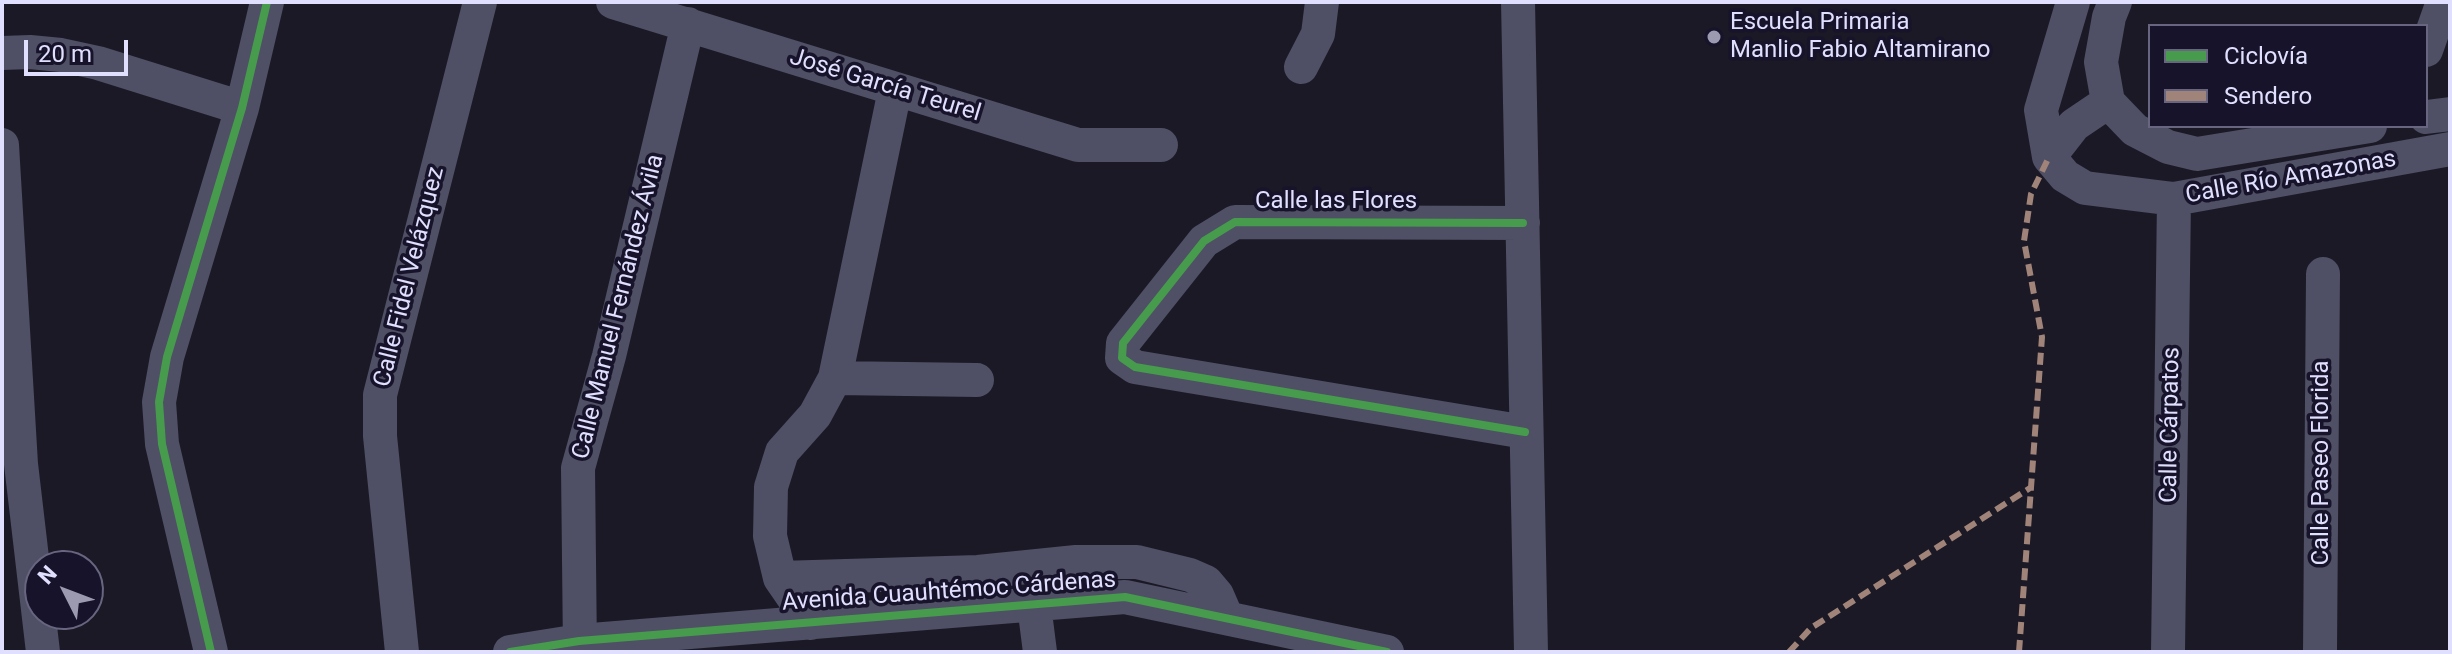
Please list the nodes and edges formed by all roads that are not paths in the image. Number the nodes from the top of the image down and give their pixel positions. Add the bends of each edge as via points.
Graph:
1 (267, 2) edge
2 (480, 2) edge
3 (613, 2) edge
4 (1322, 2) edge
5 (1518, 2) edge
6 (2073, 2) edge
7 (2115, 2) edge
8 (2443, 2) edge
9 (688, 24) junction
10 (2428, 44) edge
11 (2, 53) edge
12 (1301, 67) dead end
13 (895, 90) junction
14 (2108, 102) junction
15 (242, 108) junction
16 (2450, 114) edge
17 (2428, 117) edge
18 (2358, 128) edge
19 (2, 145) edge
20 (1161, 145) dead end
21 (2450, 149) edge
22 (2049, 157) junction
23 (2174, 199) junction
24 (1523, 223) junction
25 (4, 257) edge
26 (2323, 274) dead end
27 (835, 378) junction
28 (977, 380) dead end
29 (1525, 432) junction
30 (12, 465) edge
31 (780, 578) junction
32 (1034, 605) junction
33 (1227, 618) junction
34 (811, 623) junction
35 (580, 647) edge
36 (43, 652) edge
37 (211, 652) edge
38 (402, 652) edge
39 (510, 652) edge
40 (1040, 652) edge
41 (1387, 652) edge
42 (1531, 652) edge
43 (2168, 652) edge
44 (2320, 652) edge

1 - 15 street
2 - 38 street, Calle Fidel Velázquez via 380,395
3 - 9 street, José García Teurel
4 - 12 street via 1318,34
5 - 24 street
6 - 22 street via 2041,110
7 - 14 street via 2101,62
8 - 10 street
9 - 13 street, José García Teurel
9 - 35 street, Calle Manuel Fernández Ávila via 578,468
11 - 15 street via 61,55 98,63
13 - 20 street, José García Teurel via 1078,145
13 - 27 street
14 - 18 street, Calle Río Amazonas via 2135,130 2197,154
14 - 22 street via 2074,125
15 - 37 street via 167,357 159,402 162,444
16 - 17 street
19 - 25 street
21 - 23 street, Calle Río Amazonas
22 - 23 street, Calle Río Amazonas via 2085,188
23 - 43 street, Calle Cárpatos
24 - 29 street
24 - 29 street, Calle las Flores via 1235,222 1204,241 1123,343 1122,358 1135,367
25 - 30 street
26 - 44 street, Calle Paseo Florida
27 - 28 street
27 - 31 street via 815,415 782,452 771,487 770,536
29 - 42 street
30 - 36 street
31 - 33 street via 1137,562 1206,582
31 - 34 street
32 - 33 street, Avenida Cuauhtémoc Cárdenas via 1125,597
32 - 34 street, Avenida Cuauhtémoc Cárdenas
32 - 40 street
33 - 41 street, Avenida Cuauhtémoc Cárdenas
34 - 35 street, Avenida Cuauhtémoc Cárdenas
35 - 39 street, Avenida Cuauhtémoc Cárdenas

